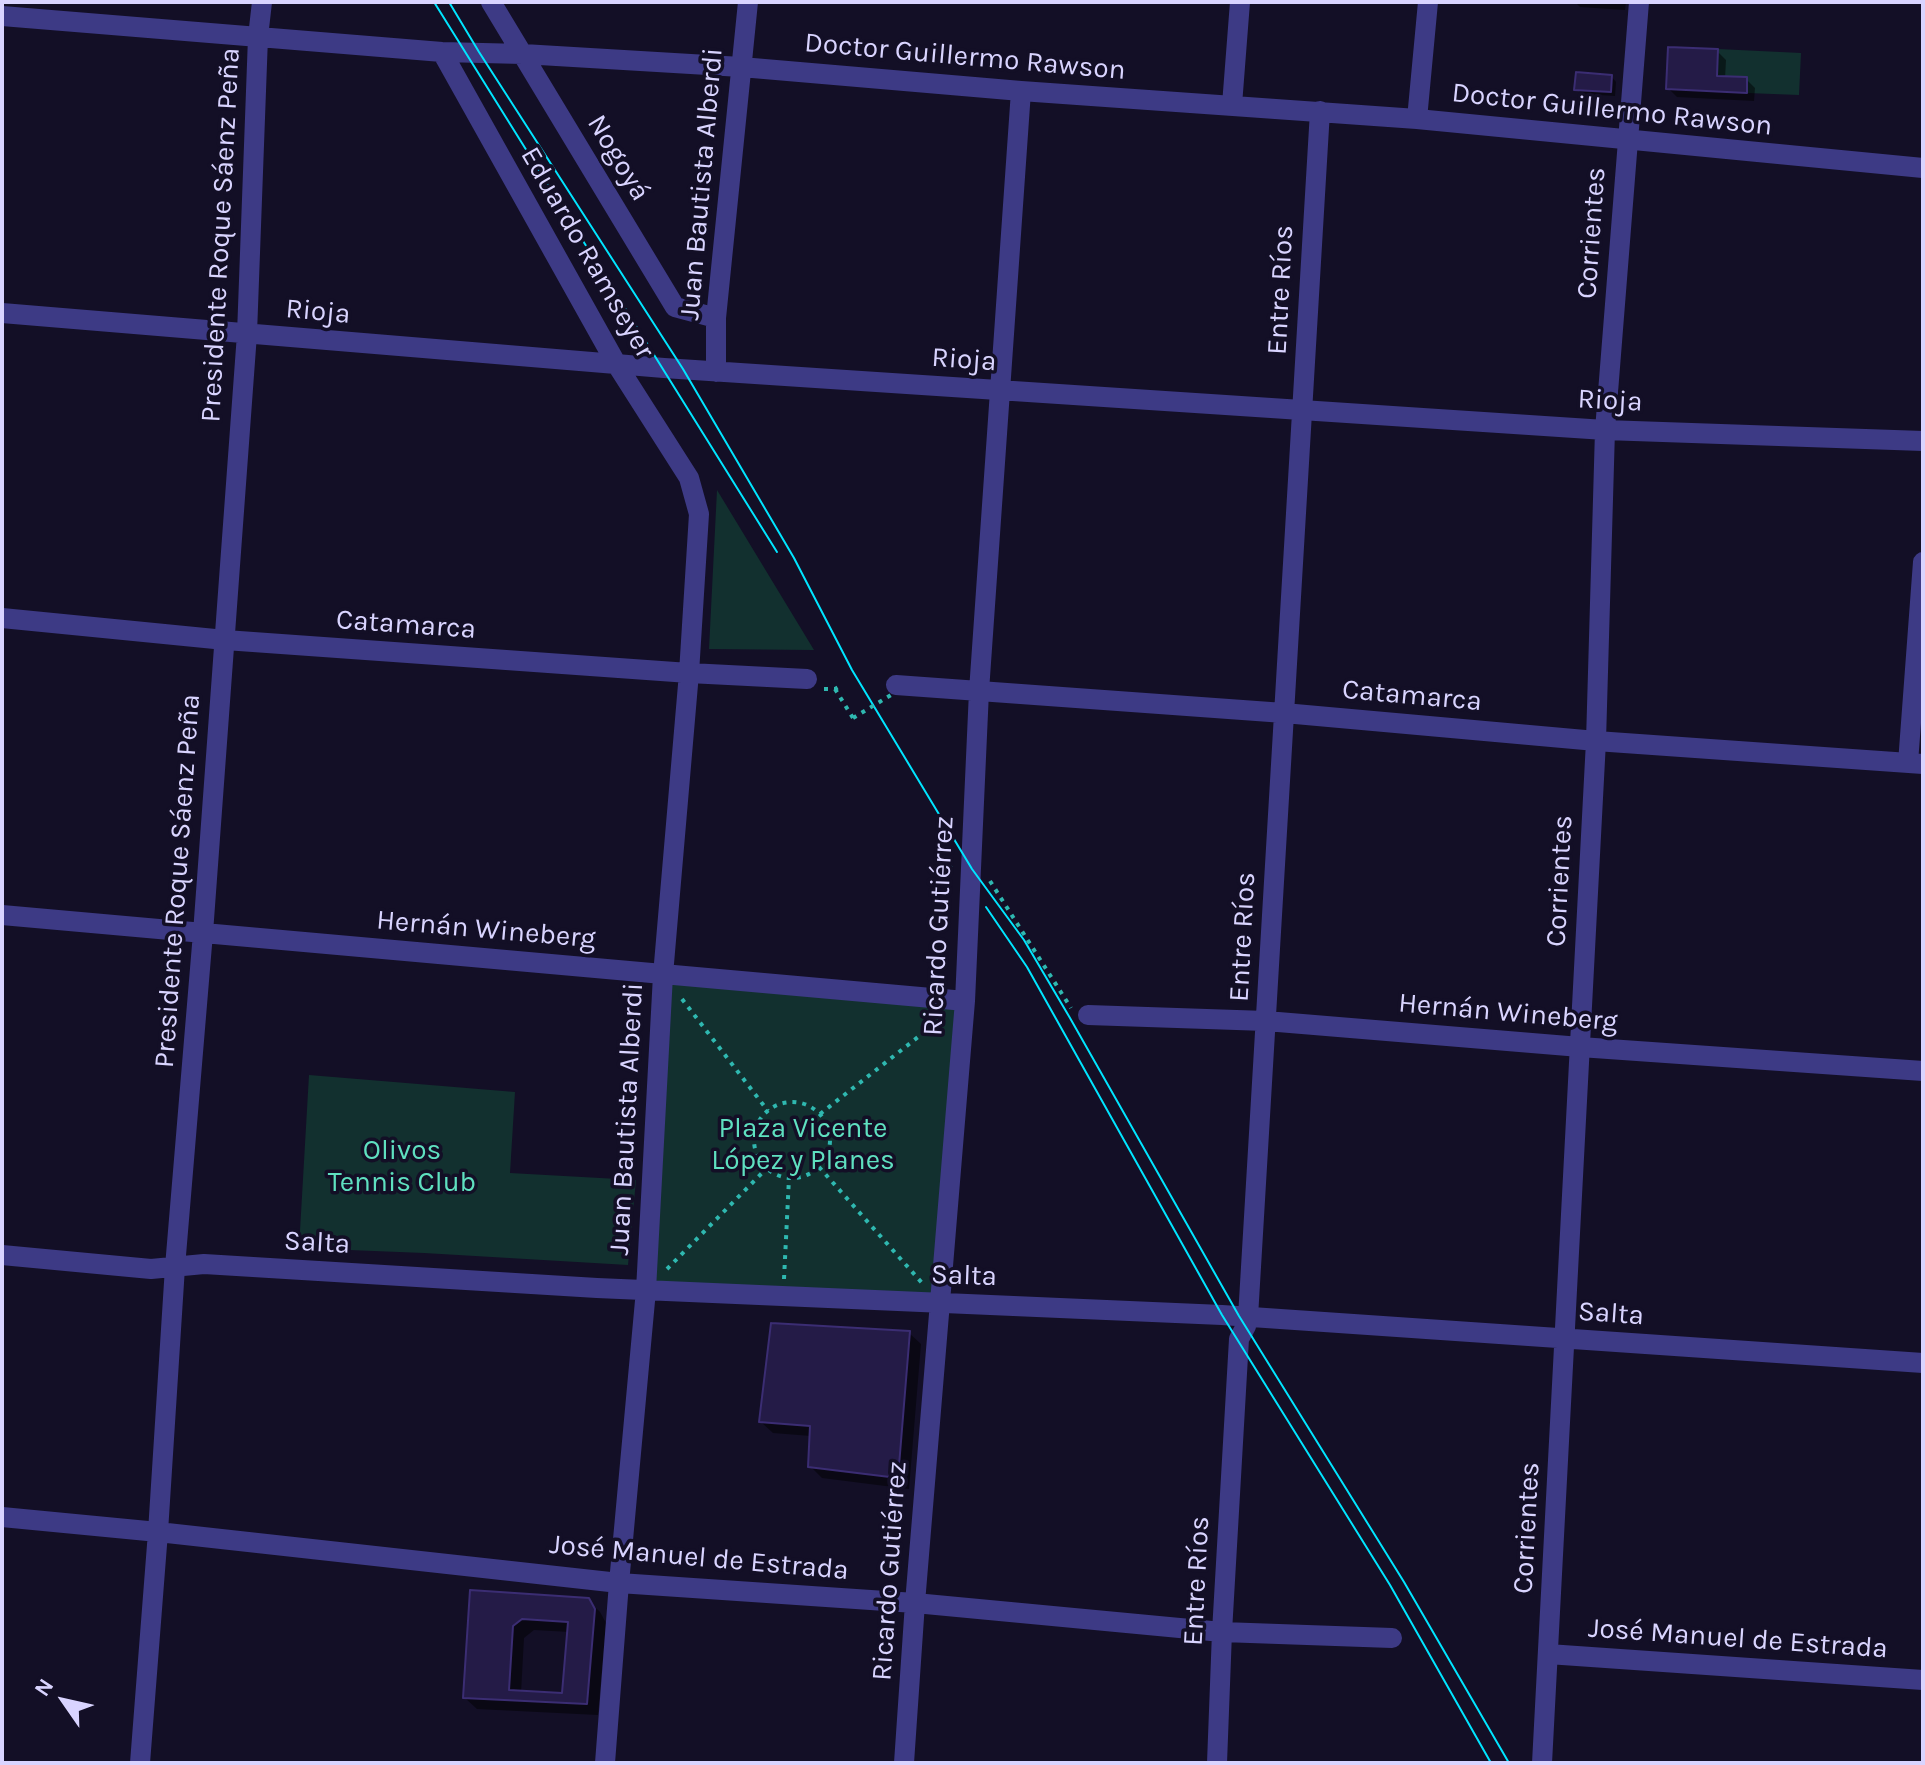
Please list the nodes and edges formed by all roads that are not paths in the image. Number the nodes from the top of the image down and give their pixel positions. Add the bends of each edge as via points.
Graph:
1 (262, 2) edge
2 (491, 2) edge
3 (748, 2) edge
4 (1240, 2) edge
5 (1428, 2) edge
6 (1639, 2) edge
7 (2, 16) edge
8 (258, 37) junction
9 (442, 52) junction
10 (523, 54) junction
11 (741, 67) junction
12 (1021, 91) junction
13 (1232, 105) junction
14 (1320, 111) junction
15 (1417, 119) junction
16 (1627, 140) junction
17 (1923, 168) edge
18 (2, 313) edge
19 (716, 318) junction
20 (247, 334) junction
21 (617, 365) junction
22 (716, 372) junction
23 (1000, 390) junction
24 (1302, 410) junction
25 (1605, 430) junction
26 (1923, 441) edge
27 (689, 478) joint
28 (1923, 562) edge
29 (2, 618) edge
30 (225, 640) junction
31 (689, 673) junction
32 (807, 679) dead end
33 (894, 690) road end
34 (979, 691) junction
35 (1284, 713) junction
36 (1596, 741) junction
37 (1915, 763) edge
38 (2, 915) edge
39 (203, 933) junction
40 (663, 975) junction
41 (965, 1001) junction
42 (1088, 1015) road end
43 (1266, 1021) junction
44 (1580, 1047) junction
45 (1923, 1071) edge
46 (2, 1255) edge
47 (175, 1267) junction
48 (646, 1290) junction
49 (940, 1303) junction
50 (1248, 1317) junction
51 (1565, 1338) junction
52 (1923, 1363) edge
53 (2, 1517) edge
54 (158, 1532) junction
55 (619, 1583) junction
56 (915, 1603) junction
57 (1222, 1632) junction
58 (1392, 1638) dead end
59 (1548, 1654) junction
60 (1923, 1680) edge
61 (140, 1763) edge
62 (605, 1763) edge
63 (904, 1763) edge
64 (1217, 1763) edge
65 (1542, 1763) edge

1 - 8 street, Presidente Roque Sáenz Peña
2 - 10 street, Nogoyá
3 - 11 street, Juan Bautista Alberdi
4 - 13 street
5 - 15 street
6 - 16 street, Corrientes
7 - 8 street, Doctor Guillermo Rawson
8 - 9 street, Doctor Guillermo Rawson
8 - 20 street, Presidente Roque Sáenz Peña
9 - 10 street, Doctor Guillermo Rawson
9 - 21 street, Eduardo Ramseyer
10 - 11 street, Doctor Guillermo Rawson
10 - 19 street, Nogoyá via 675,307
11 - 12 street, Doctor Guillermo Rawson
11 - 19 street, Juan Bautista Alberdi
12 - 13 street, Doctor Guillermo Rawson
12 - 23 street, Ricardo Gutiérrez
13 - 14 street, Doctor Guillermo Rawson
14 - 15 street, Doctor Guillermo Rawson
14 - 24 street, Entre Ríos
15 - 16 street, Doctor Guillermo Rawson
16 - 17 street, Doctor Guillermo Rawson
16 - 25 street, Corrientes
18 - 20 street, Rioja
19 - 22 street, Juan Bautista Alberdi
20 - 21 street, Rioja
20 - 30 street, Presidente Roque Sáenz Peña
21 - 22 street, Rioja
21 - 27 street, Eduardo Ramseyer
22 - 23 street, Rioja
23 - 24 street, Rioja
23 - 34 street, Ricardo Gutiérrez
24 - 25 street, Rioja
24 - 35 street, Entre Ríos
25 - 26 street, Rioja
25 - 36 street, Corrientes
27 - 31 street, Juan Bautista Alberdi via 699,514
28 - 37 street
29 - 30 street, Catamarca
30 - 31 street, Catamarca
30 - 39 street, Presidente Roque Sáenz Peña
31 - 32 street, Catamarca
31 - 40 street, Juan Bautista Alberdi
33 - 34 street, Catamarca
34 - 35 street, Catamarca
34 - 41 street, Ricardo Gutiérrez
35 - 36 street, Catamarca
35 - 43 street, Entre Ríos
36 - 37 street, Catamarca
36 - 44 street, Corrientes
38 - 39 street, Hernán Wineberg
39 - 40 street, Hernán Wineberg
39 - 47 street, Presidente Roque Sáenz Peña
40 - 41 street, Hernán Wineberg
40 - 48 street, Juan Bautista Alberdi
41 - 49 street, Ricardo Gutiérrez
42 - 43 street, Hernán Wineberg
43 - 44 street, Hernán Wineberg
43 - 50 street, Entre Ríos
44 - 45 street, Hernán Wineberg
44 - 51 street, Corrientes
46 - 47 street, Salta
47 - 48 street, Salta via 204,1264
47 - 54 street, Presidente Roque Sáenz Peña
48 - 49 street, Salta
48 - 55 street, Juan Bautista Alberdi
49 - 50 street, Salta
49 - 56 street, Ricardo Gutiérrez
50 - 51 street, Salta
50 - 57 street, Entre Ríos via 1239,1339
51 - 52 street, Salta
51 - 59 street, Corrientes
53 - 54 street, José Manuel de Estrada
54 - 55 street, José Manuel de Estrada
54 - 61 street, Presidente Roque Sáenz Peña
55 - 56 street, José Manuel de Estrada
55 - 62 street, Juan Bautista Alberdi
56 - 57 street, José Manuel de Estrada
56 - 63 street, Ricardo Gutiérrez
57 - 58 street, José Manuel de Estrada
57 - 64 street, Entre Ríos
59 - 60 street, José Manuel de Estrada
59 - 65 street, Corrientes

